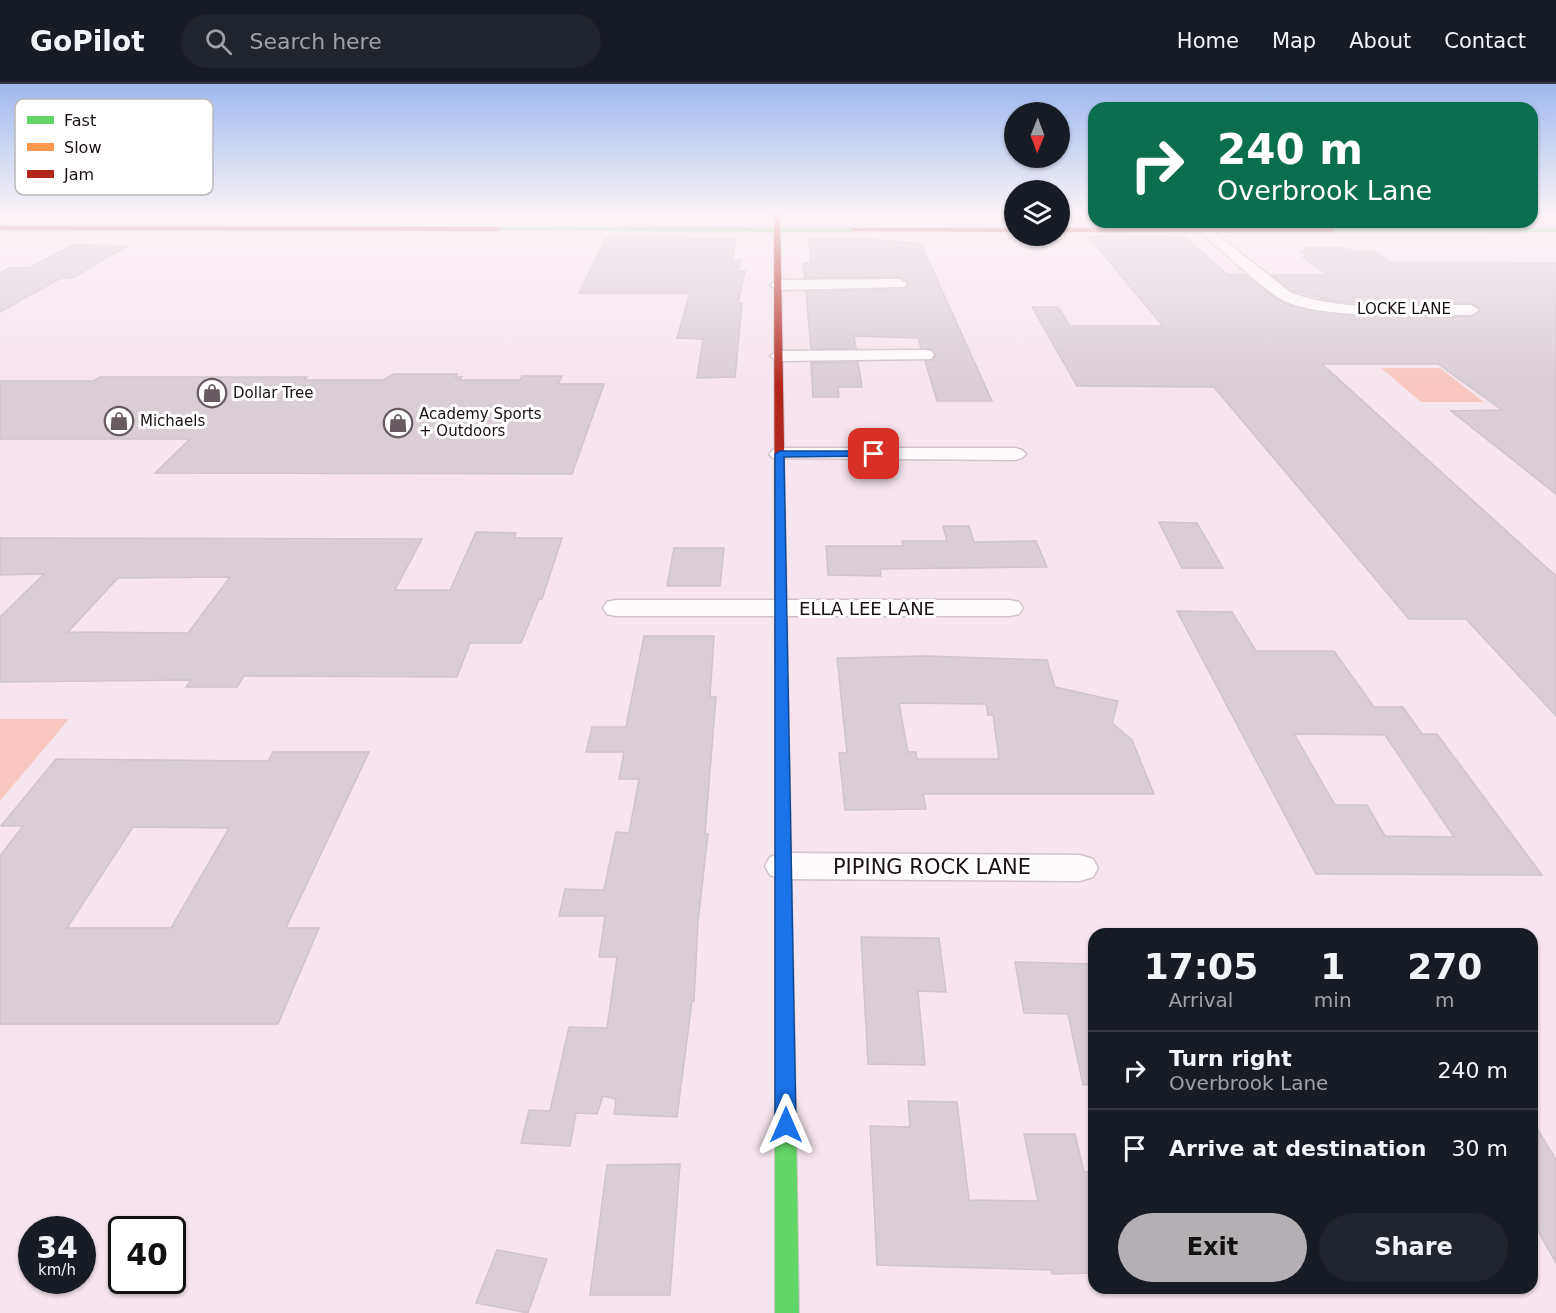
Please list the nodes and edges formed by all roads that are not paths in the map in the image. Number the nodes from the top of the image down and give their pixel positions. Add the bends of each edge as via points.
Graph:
1 (778, 270) edge
2 (1255, 270) edge
3 (899, 284) dead end
4 (778, 285) junction
5 (1471, 310) dead end
6 (925, 355) dead end
7 (779, 356) junction
8 (780, 454) junction
9 (1015, 454) dead end
10 (616, 608) dead end
11 (781, 608) junction
12 (1010, 608) dead end
13 (783, 866) junction
14 (1080, 868) dead end
15 (787, 1313) edge

1 - 4 main road
2 - 5 street, LOCKE LANE via 1285,295 1301,302 1350,309
3 - 4 street
4 - 7 main road
6 - 7 street
7 - 8 main road
8 - 9 street
8 - 11 main road
10 - 11 street, ELLA LEE LANE
11 - 12 street, ELLA LEE LANE
11 - 13 main road
13 - 14 street, PIPING ROCK LANE
13 - 15 main road

